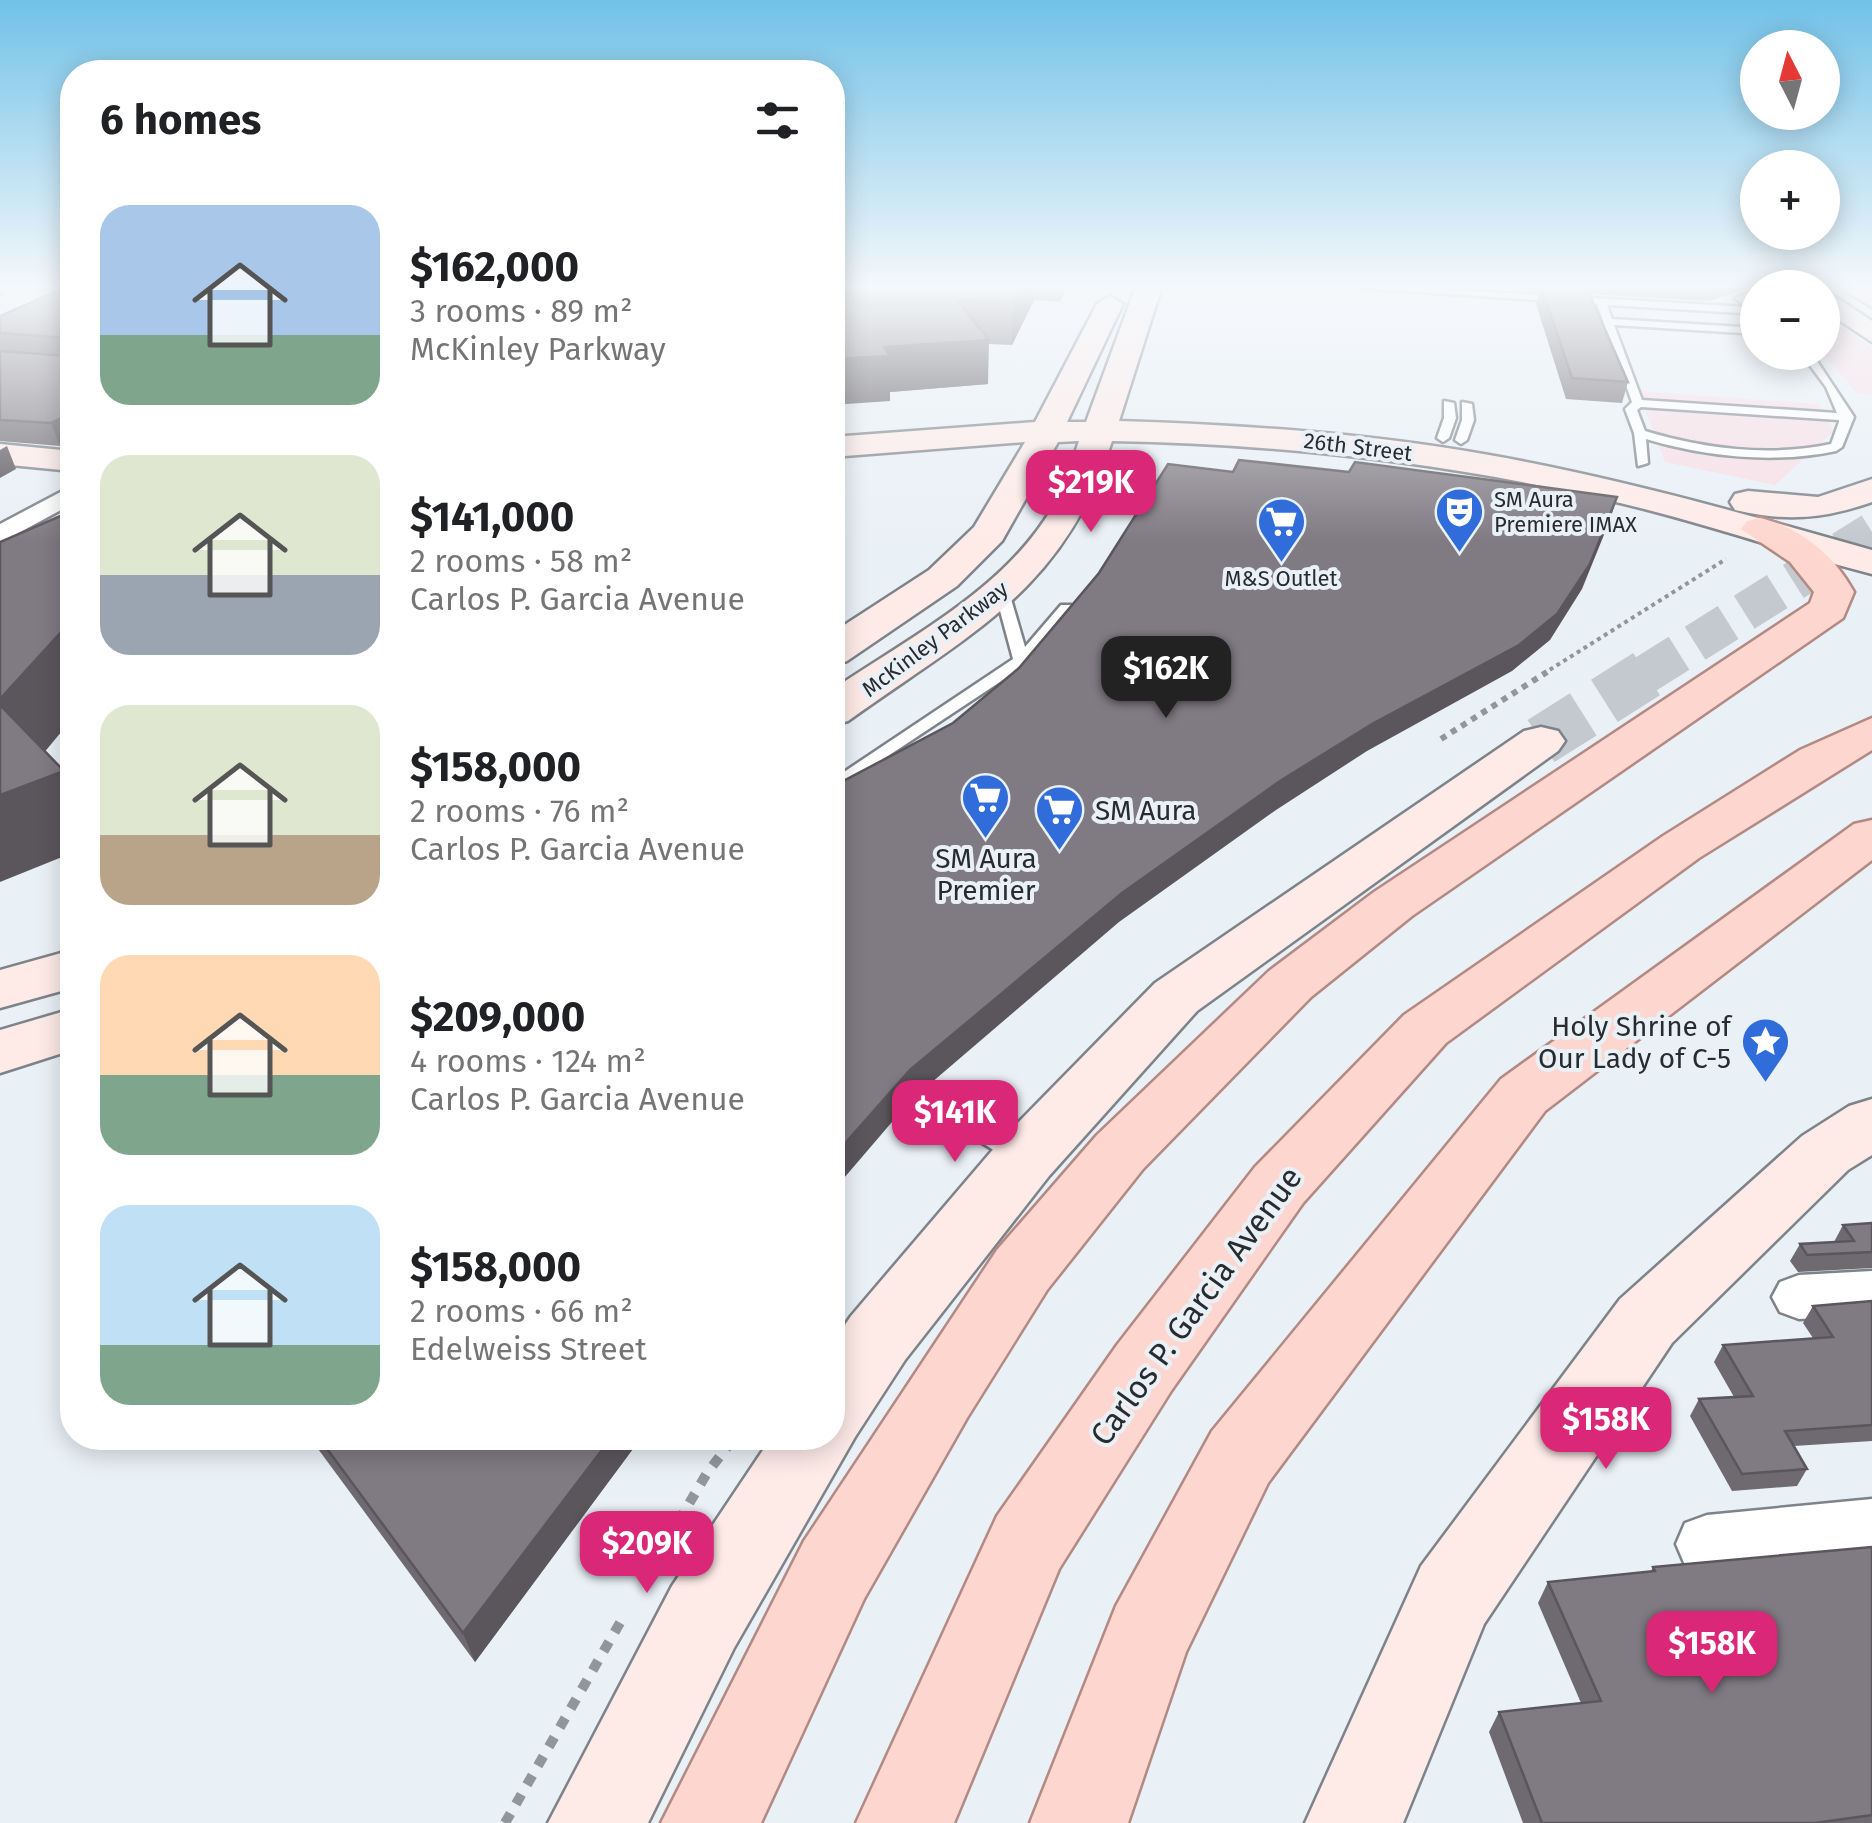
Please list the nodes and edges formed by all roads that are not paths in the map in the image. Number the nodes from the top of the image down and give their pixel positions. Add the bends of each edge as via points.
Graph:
1 (1075, 371) edge
2 (1120, 371) edge
3 (1627, 371) edge
4 (1818, 371) edge
5 (1638, 402) junction
6 (1448, 403) dead end
7 (1466, 404) dead end
8 (1848, 417) junction
9 (1051, 421) junction
10 (1103, 421) junction
11 (845, 433) edge
12 (1640, 433) junction
13 (1452, 439) junction
14 (1669, 443) junction
15 (845, 445) edge
16 (0, 454) edge
17 (1638, 468) junction
18 (0, 474) edge
19 (60, 477) edge
20 (60, 480) edge
21 (60, 489) edge
22 (1872, 490) edge
23 (1744, 529) junction
24 (0, 534) edge
25 (1872, 538) edge
26 (1872, 562) edge
27 (1002, 592) junction
28 (1066, 608) edge
29 (845, 643) edge
30 (1021, 661) junction
31 (845, 702) edge
32 (1872, 732) edge
33 (1542, 741) tunnel mouth
34 (845, 779) edge
35 (1872, 835) edge
36 (60, 972) edge
37 (0, 988) edge
38 (60, 1033) edge
39 (0, 1052) edge
40 (936, 1104) dead end
41 (1872, 1123) edge
42 (1025, 1158) junction
43 (1872, 1293) edge
44 (1799, 1297) dead end
45 (845, 1390) edge
46 (808, 1450) edge
47 (1872, 1528) edge
48 (1708, 1544) dead end
49 (597, 1823) edge
50 (710, 1823) edge
51 (905, 1823) edge
52 (1079, 1823) edge
53 (1354, 1823) edge

1 - 9 main road, McKinley Parkway
2 - 10 main road, McKinley Parkway
3 - 5 lane
4 - 8 lane
5 - 8 lane
5 - 12 lane via 1631,409
6 - 13 lane
7 - 13 lane via 1468,420
8 - 14 lane via 1836,448 1821,452
9 - 10 main road, 26th Street
9 - 11 main road, 26th Street
9 - 15 main road, 26th Street
9 - 29 main road, McKinley Parkway via 988,532 944,578
10 - 13 main road, 26th Street via 1250,417
10 - 23 main road, 26th Street via 1431,456 1598,487
10 - 27 main road, McKinley Parkway via 1078,493
12 - 14 lane
12 - 17 lane
13 - 17 main road, 26th Street
14 - 17 lane
16 - 19 main road
17 - 23 main road, 26th Street
18 - 20 main road
21 - 24 street
22 - 23 main road
23 - 25 main road, 26th Street
23 - 26 main road, 26th Street
23 - 50 main road via 1803,553 1824,572 1834,592 1829,609 1488,836 1290,984 1120,1152 1022,1270 940,1394 834,1570
27 - 30 lane
27 - 31 main road, McKinley Parkway
28 - 30 lane
30 - 34 lane
32 - 51 main road, Carlos P. Garcia Avenue via 1680,847 1425,1029 1279,1185 1144,1368 1027,1544
33 - 42 main road via 1176,996
35 - 52 main road via 1523,1095 1240,1458 1147,1637
36 - 37 main road
38 - 39 main road
40 - 42 lane
41 - 53 main road via 1825,1152 1646,1320 1452,1596
42 - 45 main road via 878,1338
43 - 44 street
46 - 49 main road via 703,1617
47 - 48 street

